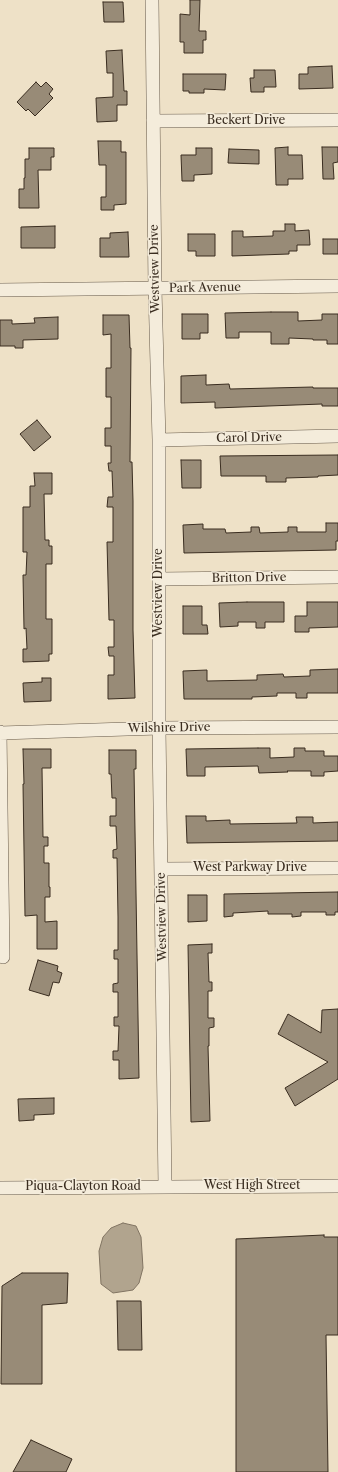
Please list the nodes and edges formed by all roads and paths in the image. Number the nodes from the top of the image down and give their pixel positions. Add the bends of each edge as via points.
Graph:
1 (152, 0) edge
2 (338, 120) edge
3 (153, 121) junction
4 (338, 286) edge
5 (155, 289) junction
6 (0, 290) edge
7 (338, 436) edge
8 (159, 440) junction
9 (338, 577) edge
10 (159, 579) junction
11 (338, 727) edge
12 (159, 728) junction
13 (0, 732) edge
14 (338, 868) edge
15 (162, 869) junction
16 (3, 957) dead end
17 (338, 1186) edge
18 (165, 1187) junction
19 (0, 1188) edge

1 - 3 street, Westview Drive
2 - 3 street, Beckert Drive
3 - 5 street, Westview Drive
4 - 5 street, Park Avenue
5 - 6 street, Park Avenue
5 - 8 street, Westview Drive
7 - 8 street, Carol Drive
8 - 10 street, Westview Drive
9 - 10 street, Britton Drive
10 - 12 street, Westview Drive
11 - 12 street, Wilshire Drive
12 - 13 street, Wilshire Drive
12 - 15 street, Westview Drive
13 - 16 street
14 - 15 street, West Parkway Drive
15 - 18 street, Westview Drive
17 - 18 street, West High Street
18 - 19 street, Piqua-Clayton Road

